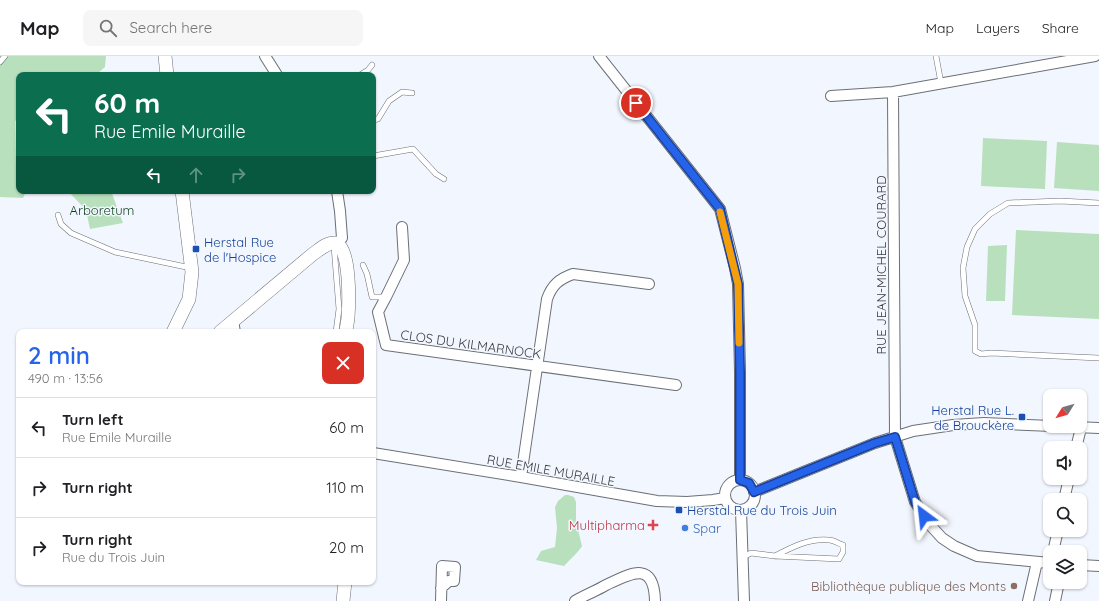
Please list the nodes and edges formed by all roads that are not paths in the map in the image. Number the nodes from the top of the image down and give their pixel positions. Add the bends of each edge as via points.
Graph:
1 (6, 56) edge
2 (165, 56) edge
3 (265, 56) edge
4 (599, 56) edge
5 (936, 56) edge
6 (1095, 56) edge
7 (0, 62) edge
8 (372, 65) dead end
9 (167, 72) edge
10 (275, 72) edge
11 (364, 72) edge
12 (941, 83) junction
13 (894, 92) junction
14 (412, 93) dead end
15 (831, 96) dead end
16 (376, 119) edge
17 (376, 155) edge
18 (444, 179) dead end
19 (182, 194) edge
20 (337, 194) edge
21 (1099, 203) edge
22 (58, 215) dead end
23 (402, 227) dead end
24 (338, 241) junction
25 (363, 265) dead end
26 (192, 268) junction
27 (649, 284) dead end
28 (386, 297) junction
29 (234, 326) edge
30 (174, 329) edge
31 (337, 329) edge
32 (346, 329) edge
33 (1099, 358) edge
34 (538, 366) junction
35 (676, 385) dead end
36 (1043, 426) edge
37 (1087, 428) edge
38 (1099, 428) edge
39 (895, 437) junction
40 (376, 453) edge
41 (521, 477) junction
42 (740, 480) junction
43 (754, 492) junction
44 (725, 498) junction
45 (741, 510) junction
46 (775, 556) junction
47 (743, 557) junction
48 (1037, 562) junction
49 (1043, 562) edge
50 (1087, 565) edge
51 (1099, 566) edge
52 (345, 585) edge
53 (441, 588) dead end
54 (1058, 589) edge
55 (343, 601) edge
56 (441, 601) edge
57 (575, 601) edge
58 (655, 601) edge
59 (744, 601) edge
60 (1028, 601) edge
61 (1055, 601) edge

1 - 7 lane
2 - 9 street
3 - 10 street
4 - 42 street via 720,209 738,284
5 - 12 lane
6 - 12 street
8 - 11 lane
12 - 13 street
13 - 15 street
13 - 39 street, RUE JEAN-MICHEL COURARD
14 - 16 lane via 402,92 389,101
17 - 18 lane via 413,149
19 - 26 street
20 - 24 street via 340,211
21 - 33 lane via 1008,203 990,214 975,229 967,247 963,268 965,296 975,325 975,351 981,354
22 - 26 lane via 61,224 71,233 115,252
23 - 28 street, CLOS DU KILMARNOCK via 404,260
24 - 29 street via 313,254
24 - 31 lane via 340,309
24 - 32 street via 337,244 346,260 348,278
25 - 28 lane via 372,297
26 - 30 street via 189,298
27 - 34 street via 573,274 561,278 547,299
28 - 34 street, CLOS DU KILMARNOCK via 378,312 386,345
34 - 35 street, CLOS DU KILMARNOCK
34 - 41 street
36 - 39 street via 984,423 953,425 913,431
37 - 38 street
39 - 43 street
39 - 48 street, RUE JEAN-MICHEL COURARD via 915,502 930,526 942,538 977,556
40 - 41 street, RUE EMILE MURAILLE
41 - 44 street, RUE EMILE MURAILLE via 657,501 687,502
42 - 43 street via 749,483
42 - 44 street via 730,483 726,488
43 - 45 street via 753,502
44 - 45 street via 729,506
45 - 47 street
46 - 46 lane via 839,559 844,552 844,546 830,540 811,541
46 - 47 lane via 751,553
47 - 59 street
48 - 49 street, RUE JEAN-MICHEL COURARD
48 - 60 street
50 - 51 street
52 - 55 street
53 - 56 street
54 - 61 street
57 - 58 street via 627,575 640,572 648,576 652,582 655,588

